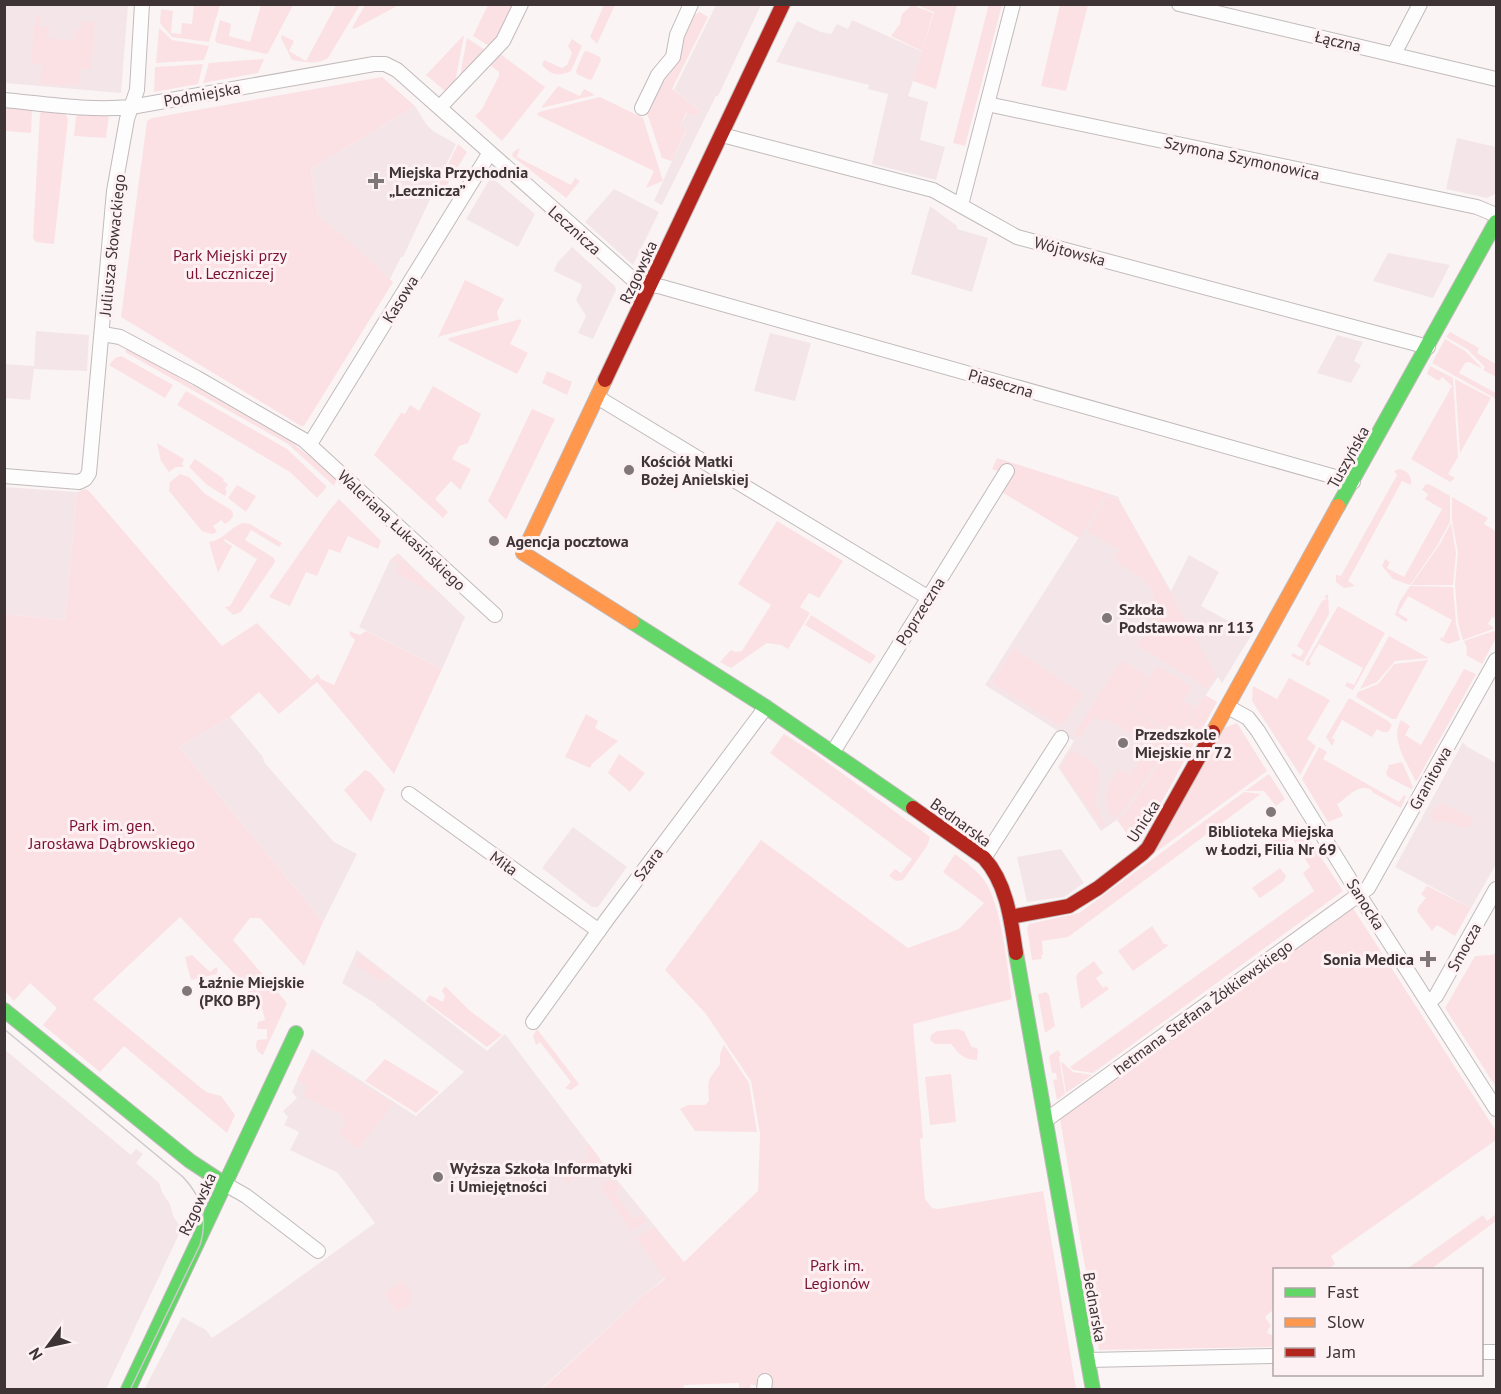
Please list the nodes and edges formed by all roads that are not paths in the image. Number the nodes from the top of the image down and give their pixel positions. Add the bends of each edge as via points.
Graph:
1 (142, 4) edge
2 (521, 4) edge
3 (691, 4) edge
4 (783, 4) edge
5 (1013, 4) edge
6 (1179, 4) edge
7 (1420, 4) edge
8 (1394, 54) junction
9 (397, 70) joint
10 (1497, 79) edge
11 (4, 100) edge
12 (987, 104) junction
13 (440, 106) junction
14 (131, 107) junction
15 (642, 108) dead end
16 (722, 135) junction
17 (489, 154) junction
18 (961, 205) junction
19 (1497, 215) edge
20 (1497, 222) edge
21 (650, 286) junction
22 (103, 334) junction
23 (1428, 347) junction
24 (597, 397) junction
25 (310, 444) junction
26 (1007, 471) dead end
27 (4, 476) edge
28 (1353, 482) junction
29 (523, 554) joint
30 (929, 598) junction
31 (495, 615) dead end
32 (1497, 660) edge
33 (765, 706) junction
34 (1228, 707) junction
35 (1061, 738) dead end
36 (833, 752) junction
37 (409, 794) dead end
38 (984, 858) junction
39 (1497, 889) edge
40 (1359, 894) junction
41 (1010, 916) junction
42 (598, 931) junction
43 (1428, 1003) junction
44 (4, 1010) edge
45 (533, 1023) dead end
46 (296, 1033) dead end
47 (1497, 1109) edge
48 (1046, 1120) junction
49 (225, 1184) junction
50 (318, 1251) dead end
51 (1273, 1356) edge
52 (1088, 1360) junction
53 (128, 1389) edge
54 (1093, 1389) edge

1 - 14 street, Juliusza Słowackiego via 137,90
2 - 13 street via 503,41
3 - 15 street via 677,35 673,57 658,75
4 - 16 street, Rzgowska
5 - 12 street
6 - 8 street, Łączna
7 - 8 street
8 - 10 street, Łączna
9 - 13 street, Lecznicza
9 - 14 street, Podmiejska via 386,64 374,64
11 - 14 street, Podmiejska
12 - 18 street
12 - 19 street, Szymona Szymonowica via 1468,205
13 - 17 street, Lecznicza
14 - 22 street, Juliusza Słowackiego via 114,191
16 - 18 street, Wójtowska via 933,190
16 - 21 street, Rzgowska
17 - 21 street, Lecznicza via 630,279
17 - 25 street, Kasowa
18 - 23 street, Wójtowska via 1017,237
20 - 23 street, Tuszyńska
21 - 24 street, Rzgowska
21 - 28 street, Piaseczna
22 - 25 street, Waleriana Łukasińskiego via 139,347
22 - 27 street, Juliusza Słowackiego via 89,473 85,479 79,482
23 - 28 street, Tuszyńska
24 - 29 street, Rzgowska
24 - 30 street
25 - 31 street, Waleriana Łukasińskiego
26 - 30 street, Poprzeczna
28 - 34 street, Tuszyńska
29 - 33 street, Bednarska
30 - 36 street, Poprzeczna
32 - 40 street, Granitowa via 1371,883
33 - 36 street, Bednarska
33 - 42 street, Szara
34 - 40 street, Sanocka via 1248,718 1258,730
34 - 41 street, Unicka via 1143,854 1076,903
35 - 38 street
36 - 38 street, Bednarska
37 - 42 street, Miła
38 - 41 street, Bednarska via 1000,882
39 - 43 street, Smocza via 1436,996
40 - 43 street, Sanocka
40 - 48 street, hetmana Stefana Żółkiewskiego
41 - 48 street, Bednarska
42 - 45 street, Szara
43 - 47 street, Sanocka
44 - 49 street via 190,1161
46 - 49 street, Rzgowska
48 - 52 street, Bednarska
49 - 50 street
49 - 53 street, Rzgowska
51 - 52 street
52 - 54 street, Bednarska

